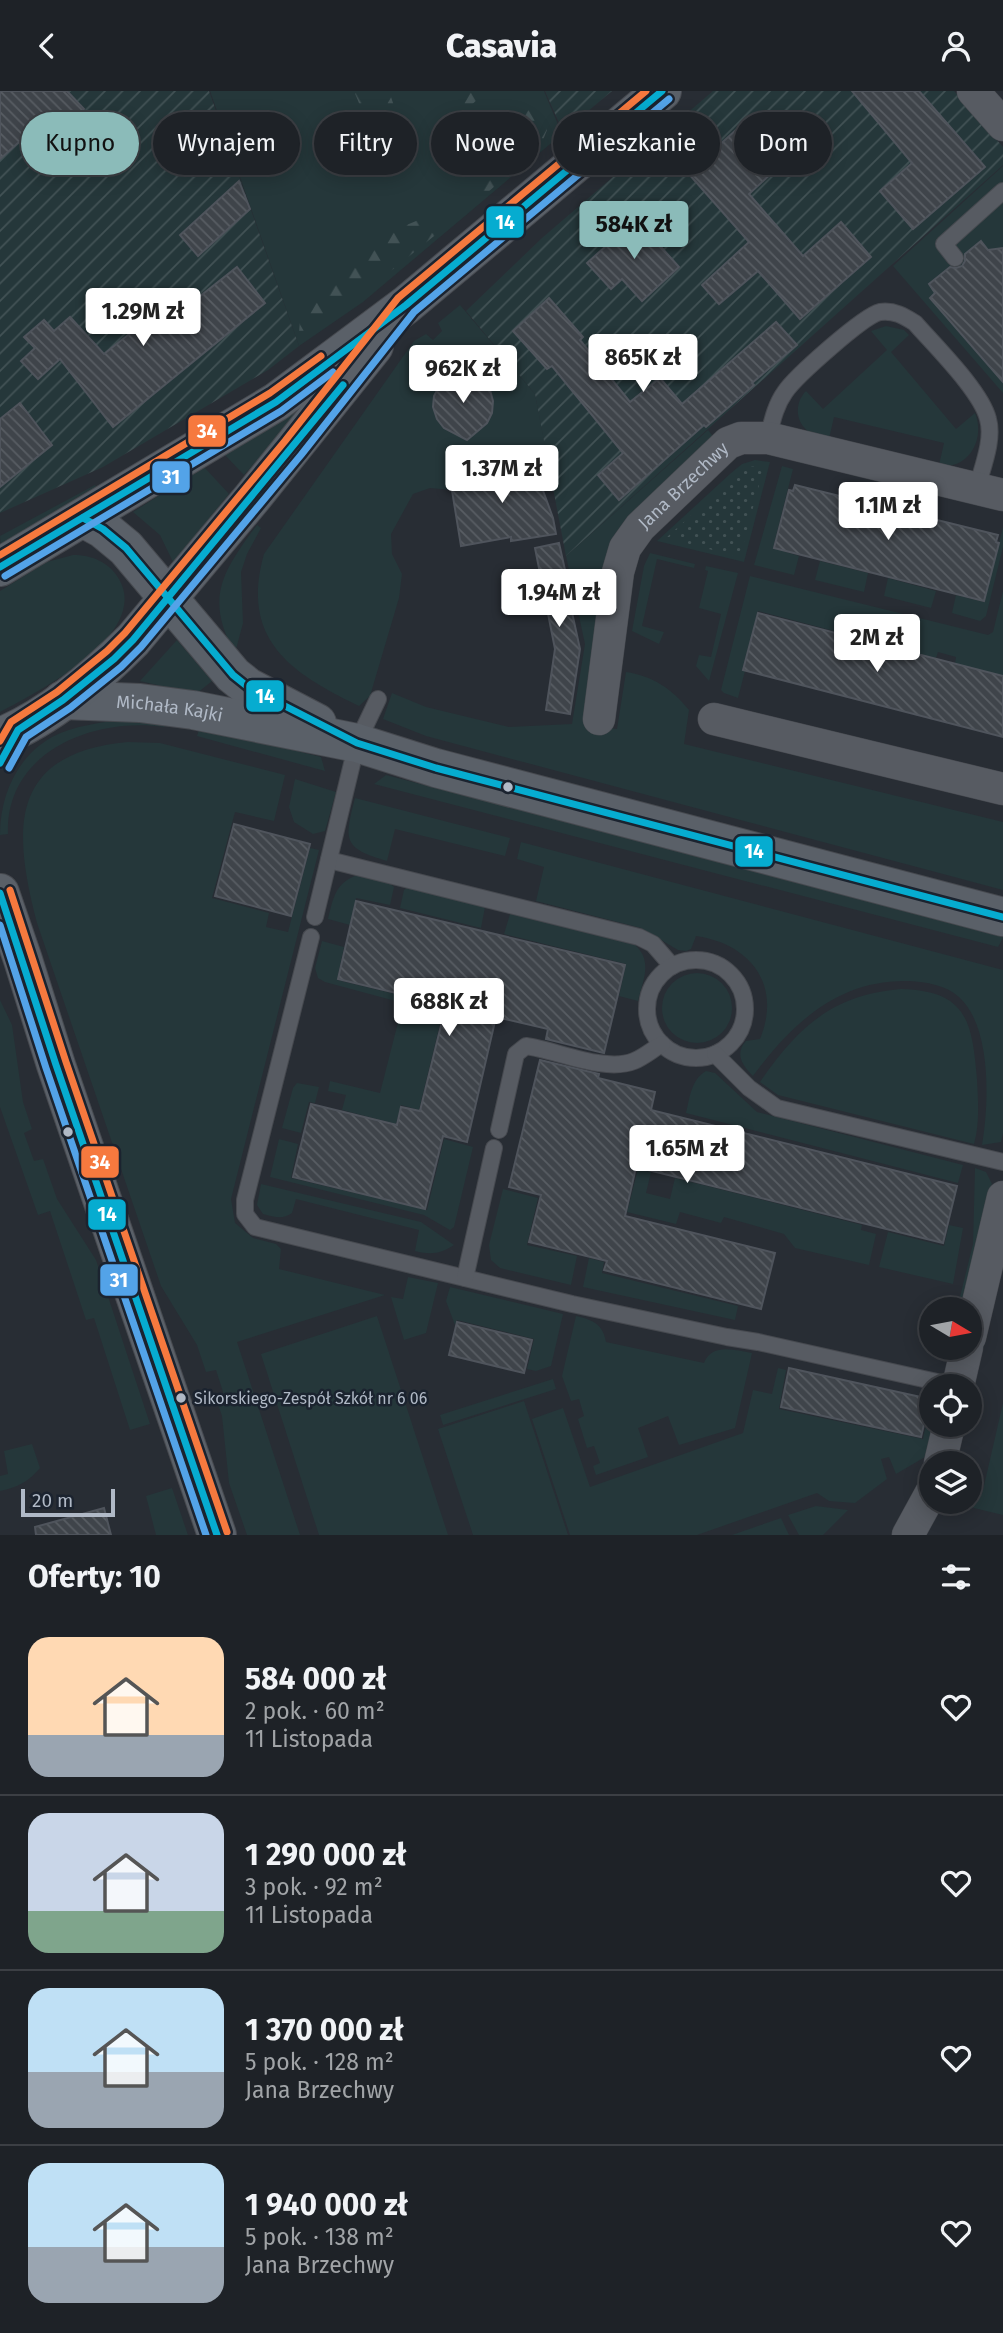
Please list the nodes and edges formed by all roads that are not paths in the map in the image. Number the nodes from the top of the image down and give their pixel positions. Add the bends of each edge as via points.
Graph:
1 (662, 91) edge
2 (972, 91) edge
3 (1003, 125) edge
4 (1003, 191) edge
5 (956, 258) dead end
6 (406, 306) junction
7 (768, 438) junction
8 (990, 492) edge
9 (83, 518) junction
10 (0, 567) edge
11 (169, 599) junction
12 (378, 699) dead end
13 (63, 700) junction
14 (599, 719) dead end
15 (714, 719) dead end
16 (9, 733) edge
17 (357, 743) junction
18 (0, 763) edge
19 (1003, 789) edge
20 (329, 860) junction
21 (0, 893) edge
22 (315, 917) dead end
23 (1003, 917) edge
24 (311, 937) dead end
25 (0, 960) edge
26 (672, 966) junction
27 (662, 1044) junction
28 (715, 1054) junction
29 (56, 1065) junction
30 (499, 1130) dead end
31 (494, 1148) dead end
32 (1003, 1162) edge
33 (1003, 1197) edge
34 (465, 1278) junction
35 (980, 1297) edge
36 (919, 1378) edge
37 (920, 1514) edge
38 (217, 1535) edge
39 (908, 1535) edge

1 - 6 street
2 - 3 street
4 - 5 lane via 944,244
6 - 9 street via 276,402
6 - 11 street
7 - 8 street, Jana Brzechwy
7 - 8 lane via 785,391 850,331 869,317 892,312 915,323 978,398 989,419
7 - 14 street, Jana Brzechwy via 729,443 640,527 625,548
9 - 10 street
9 - 11 street, Michała Kajki via 126,548
11 - 13 street via 114,659
11 - 17 street, Michała Kajki via 248,687
12 - 17 lane
13 - 16 street
13 - 17 street, Michała Kajki via 193,710
15 - 19 street
16 - 18 street
17 - 20 lane
17 - 23 street, Michała Kajki
20 - 22 lane
20 - 26 lane via 639,937 653,944
21 - 29 street
24 - 34 lane via 245,1214 263,1230
25 - 29 street
26 - 27 lane via 656,980 647,1006
26 - 28 lane via 706,960 730,973 739,984 744,997 743,1025 732,1042
27 - 28 lane via 687,1057
27 - 30 lane via 619,1065 526,1046 516,1054
28 - 32 lane via 777,1108
29 - 38 street
31 - 34 lane
33 - 35 street
34 - 36 lane
37 - 39 street

